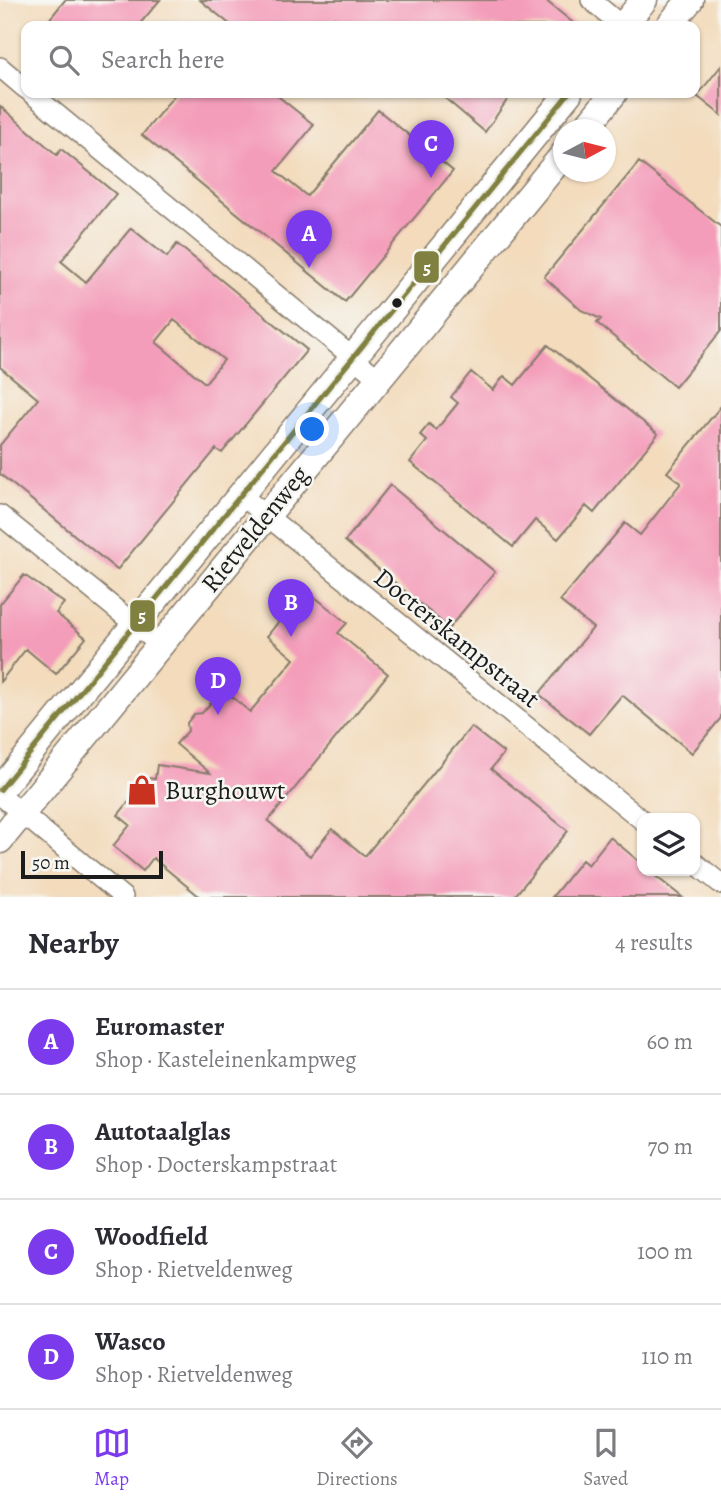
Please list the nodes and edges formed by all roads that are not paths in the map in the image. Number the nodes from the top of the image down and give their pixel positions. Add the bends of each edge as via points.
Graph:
1 (592, 0) edge
2 (644, 0) edge
3 (690, 0) edge
4 (616, 21) edge
5 (626, 21) edge
6 (672, 21) edge
7 (0, 67) edge
8 (21, 85) edge
9 (37, 98) edge
10 (565, 98) edge
11 (610, 98) edge
12 (593, 119) edge
13 (553, 167) edge
14 (352, 359) junction
15 (379, 379) junction
16 (241, 495) junction
17 (0, 515) edge
18 (265, 517) junction
19 (135, 625) junction
20 (160, 645) junction
21 (0, 790) edge
22 (0, 795) edge
23 (22, 813) junction
24 (637, 816) edge
25 (0, 840) edge
26 (700, 867) edge
27 (721, 884) edge
28 (123, 897) edge

1 - 4 street
2 - 5 main road
3 - 6 main road
7 - 8 street
9 - 14 street
10 - 14 main road, Rietveldenweg
11 - 12 main road
13 - 15 main road, Rietveldenweg
14 - 15 street
14 - 16 main road, Rietveldenweg
15 - 18 main road, Rietveldenweg
16 - 18 street, Docterskampstraat
16 - 19 main road, Rietveldenweg
17 - 19 street
18 - 20 main road, Rietveldenweg
18 - 24 street, Docterskampstraat
19 - 20 street
19 - 21 main road, Rietveldenweg
20 - 23 main road, Rietveldenweg
22 - 23 street
23 - 25 main road, Rietveldenweg
23 - 28 street
26 - 27 street

